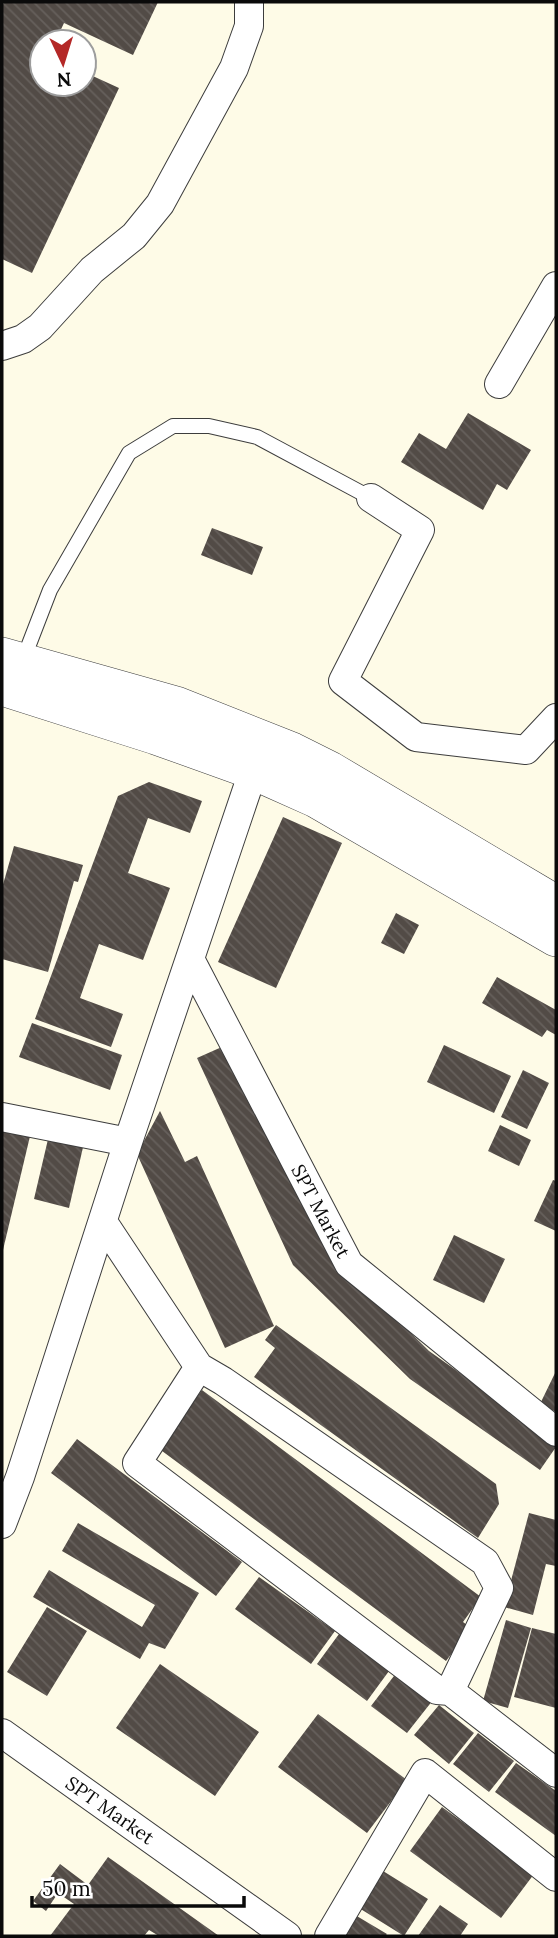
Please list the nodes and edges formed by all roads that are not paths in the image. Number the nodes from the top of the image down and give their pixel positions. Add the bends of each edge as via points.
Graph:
1 (249, 2) edge
2 (556, 286) edge
3 (2, 346) edge
4 (499, 384) dead end
5 (371, 498) joint
6 (9, 668) edge
7 (556, 718) edge
8 (258, 755) junction
9 (556, 904) edge
10 (556, 938) edge
11 (190, 959) junction
12 (2, 1117) edge
13 (128, 1142) junction
14 (103, 1222) junction
15 (200, 1367) junction
16 (556, 1432) edge
17 (2, 1524) edge
18 (450, 1691) junction
19 (2, 1733) edge
20 (556, 1773) edge
21 (556, 1877) edge
22 (286, 1936) edge
23 (329, 1936) edge

1 - 3 street via 249,26 234,68 160,204 134,236 92,270 40,327
2 - 4 street
5 - 6 lane via 257,437 209,426 173,426 129,453
5 - 7 street via 420,530 343,681 416,737 526,750
6 - 8 street via 156,736
8 - 9 street via 330,769
8 - 10 street via 316,799
8 - 11 street
11 - 13 street
11 - 16 street, SPT Market via 349,1264
12 - 13 street
13 - 14 street
14 - 15 street
14 - 17 street
15 - 18 street via 485,1562 499,1588
15 - 18 street via 137,1463 438,1690
18 - 20 street
19 - 22 street, SPT Market
21 - 23 street via 425,1773

